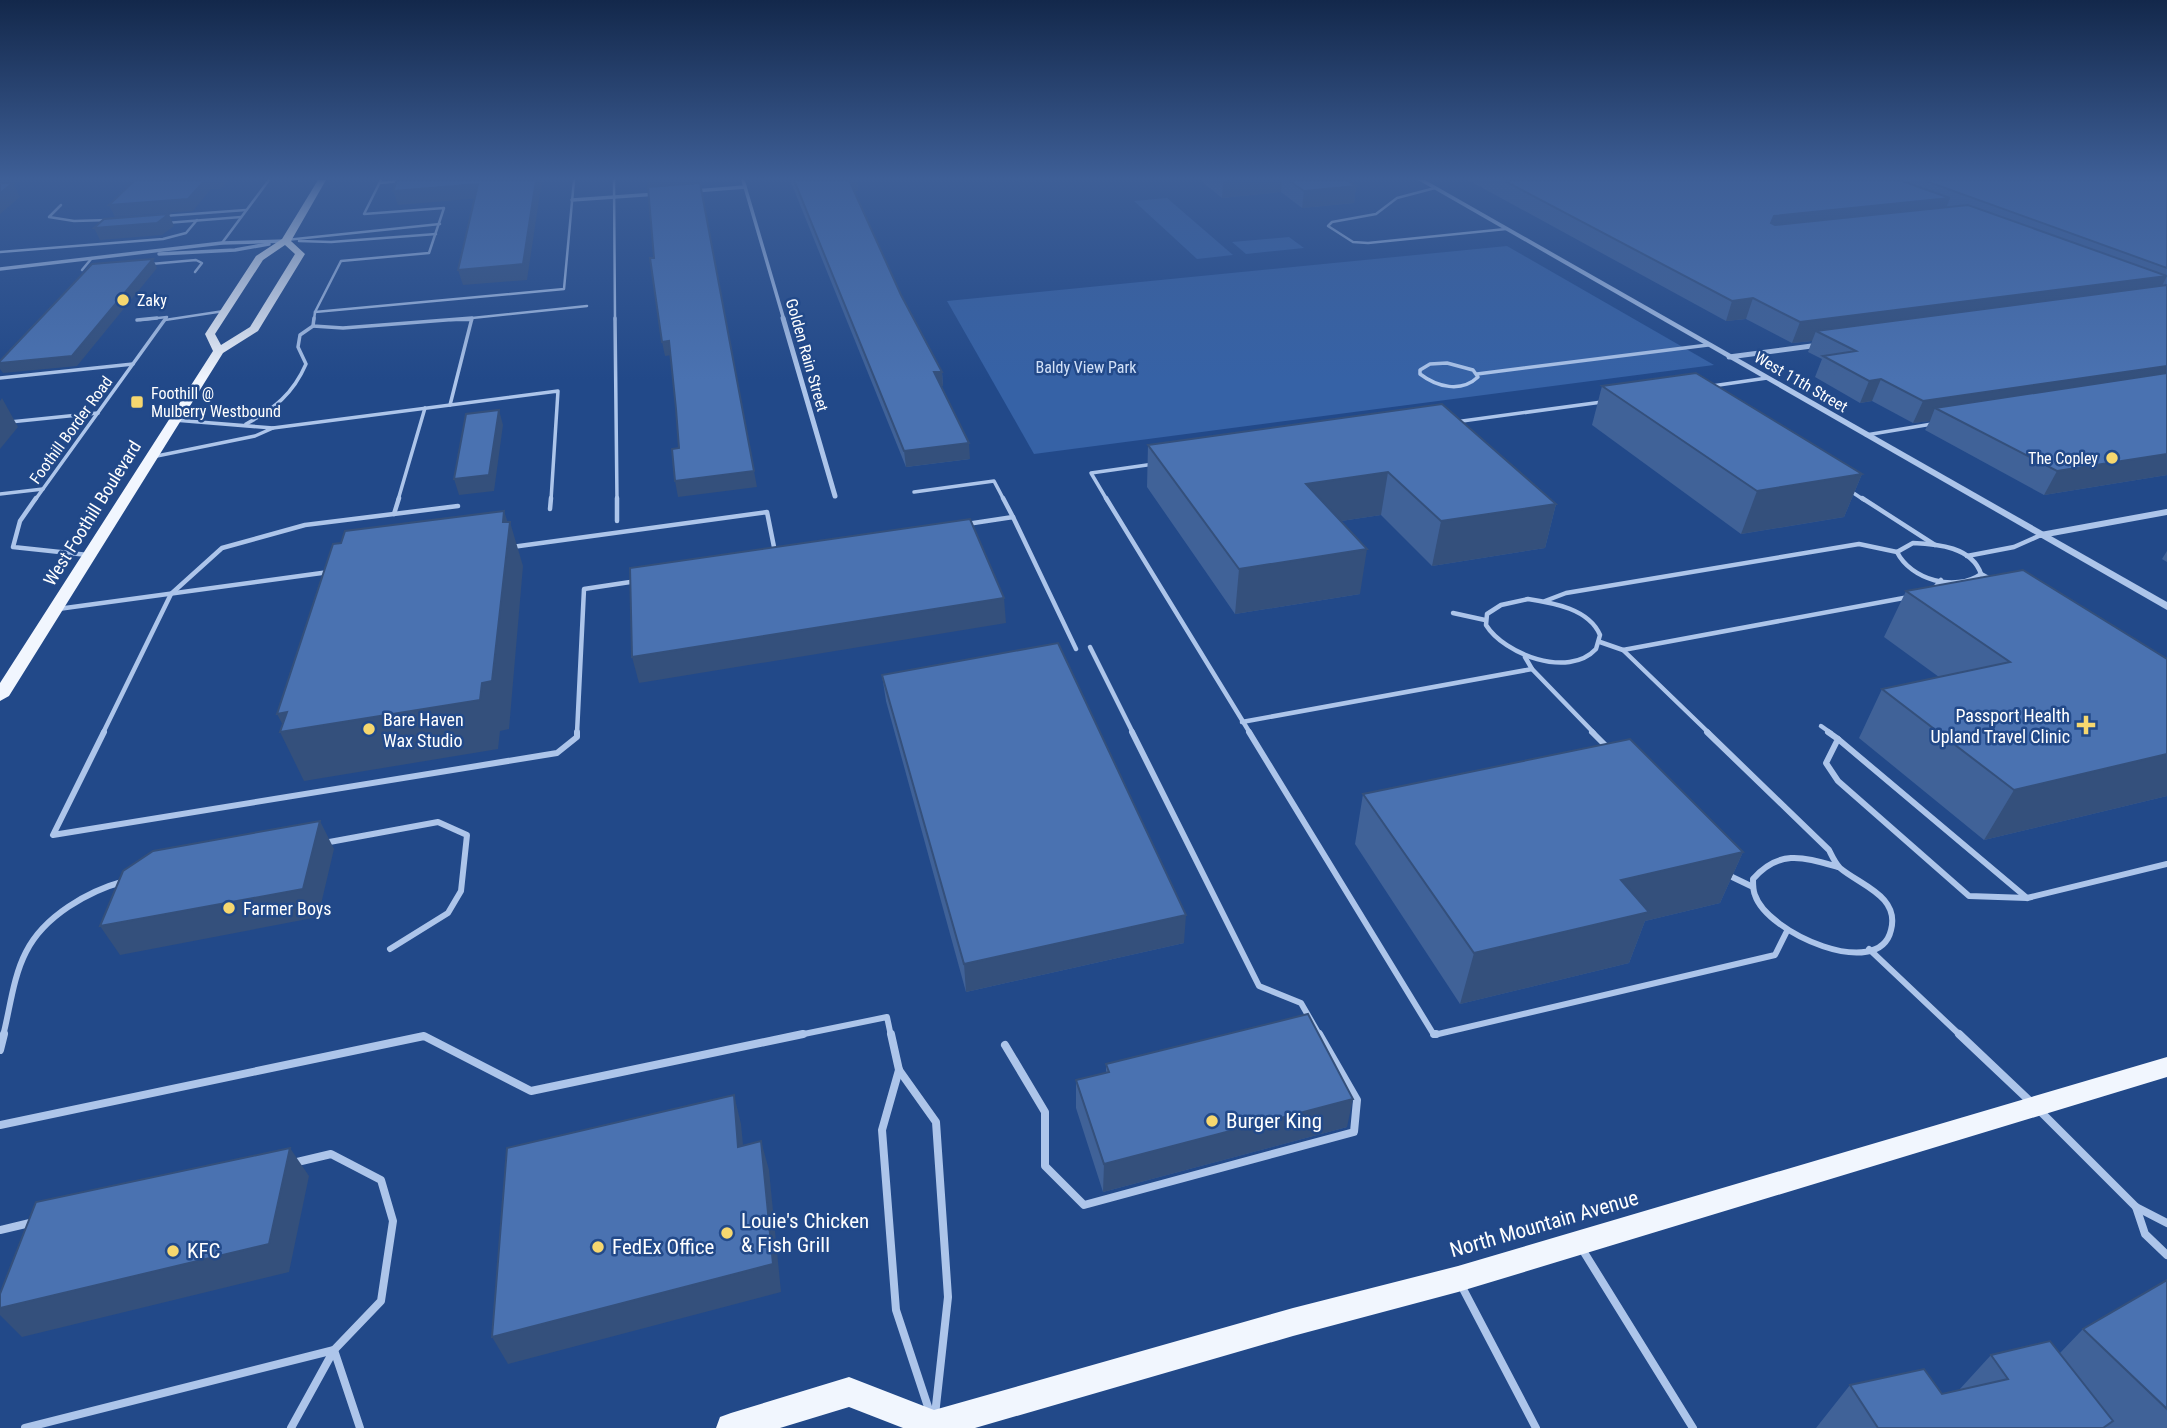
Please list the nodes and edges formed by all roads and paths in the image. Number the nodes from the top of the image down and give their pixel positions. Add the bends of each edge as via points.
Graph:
1 (67, 247) edge
2 (195, 247) edge
3 (252, 247) edge
4 (276, 247) edge
5 (293, 247) edge
6 (431, 247) edge
7 (568, 247) edge
8 (614, 247) edge
9 (762, 247) edge
10 (1537, 247) edge
11 (0, 252) edge
12 (148, 253) junction
13 (92, 258) junction
14 (145, 264) edge
15 (94, 268) edge
16 (0, 269) edge
17 (195, 272) dead end
18 (587, 306) dead end
19 (225, 311) junction
20 (315, 313) junction
21 (167, 317) junction
22 (472, 318) junction
23 (136, 320) dead end
24 (313, 326) junction
25 (1708, 345) junction
26 (1824, 345) edge
27 (219, 351) junction
28 (1729, 357) junction
29 (133, 364) junction
30 (1477, 374) junction
31 (0, 378) edge
32 (1767, 378) junction
33 (1702, 388) edge
34 (1607, 401) dead end
35 (450, 405) junction
36 (425, 408) junction
37 (98, 413) junction
38 (173, 420) junction
39 (0, 424) edge
40 (1441, 424) edge
41 (1934, 424) edge
42 (243, 426) junction
43 (273, 428) junction
44 (1864, 435) junction
45 (149, 458) junction
46 (1158, 464) edge
47 (1842, 485) edge
48 (43, 489) junction
49 (914, 492) dead end
50 (0, 494) edge
51 (835, 496) dead end
52 (458, 506) dead end
53 (550, 509) dead end
54 (2167, 512) edge
55 (394, 514) junction
56 (1013, 517) junction
57 (617, 521) dead end
58 (960, 525) edge
59 (2041, 536) junction
60 (1935, 545) junction
61 (510, 547) edge
62 (788, 550) edge
63 (775, 552) junction
64 (1897, 552) junction
65 (89, 555) junction
66 (1967, 556) junction
67 (776, 561) edge
68 (333, 572) edge
69 (1981, 573) junction
70 (1941, 580) junction
71 (639, 581) edge
72 (2004, 588) edge
73 (1932, 592) edge
74 (171, 594) junction
75 (1919, 595) edge
76 (1545, 601) junction
77 (2167, 607) edge
78 (55, 610) junction
79 (1453, 613) dead end
80 (1485, 620) junction
81 (1601, 642) junction
82 (1090, 647) dead end
83 (1076, 649) dead end
84 (1623, 650) junction
85 (1525, 657) junction
86 (1532, 669) junction
87 (0, 696) edge
88 (1242, 722) junction
89 (1821, 726) dead end
90 (1838, 739) junction
91 (1611, 751) edge
92 (315, 845) edge
93 (2167, 864) edge
94 (1838, 867) junction
95 (1724, 870) edge
96 (138, 878) edge
97 (1753, 887) junction
98 (2027, 898) junction
99 (1787, 931) junction
100 (390, 949) dead end
101 (1869, 949) junction
102 (1005, 1045) dead end
103 (0, 1050) edge
104 (2167, 1066) edge
105 (899, 1070) junction
106 (2035, 1107) junction
107 (0, 1125) edge
108 (278, 1167) edge
109 (2136, 1207) junction
110 (40, 1221) edge
111 (2167, 1223) edge
112 (0, 1230) edge
113 (1578, 1243) junction
114 (2167, 1255) edge
115 (1458, 1279) junction
116 (334, 1350) junction
117 (934, 1427) edge
118 (25, 1428) edge
119 (291, 1428) edge
120 (360, 1428) edge
121 (731, 1428) edge
122 (1535, 1428) edge
123 (1693, 1428) edge

1 - 11 lane
2 - 12 street
3 - 12 street via 178,255
4 - 19 main road via 259,258
5 - 27 main road, West Foothill Boulevard via 300,254 254,329
6 - 20 lane via 429,253 341,261
7 - 20 lane via 564,289
8 - 57 lane
9 - 51 street, Golden Rain Street
10 - 25 street, West 11th Street
12 - 13 street
13 - 15 lane via 82,270
13 - 16 street
14 - 17 lane via 202,262
18 - 22 lane
19 - 21 lane
19 - 27 main road via 211,334
20 - 24 lane
21 - 23 lane
21 - 29 lane, Foothill Border Road
22 - 24 lane via 343,328
22 - 35 lane
24 - 42 lane via 300,335 298,347 306,364 295,388 283,404
25 - 28 street, West 11th Street
25 - 30 lane
26 - 28 street
27 - 38 main road, West Foothill Boulevard
28 - 32 street, West 11th Street
29 - 31 lane
29 - 37 lane, Foothill Border Road
30 - 30 lane via 1447,363 1420,370 1429,381 1456,386 1472,384
32 - 33 lane
32 - 44 street, West 11th Street
34 - 40 lane
35 - 36 lane
35 - 53 lane via 558,391
36 - 43 lane
36 - 55 lane
37 - 39 lane
37 - 48 lane, Foothill Border Road
38 - 42 lane
38 - 45 main road, West Foothill Boulevard
41 - 44 lane
42 - 43 lane
43 - 45 lane via 256,436
44 - 59 street, West 11th Street
45 - 65 main road, West Foothill Boulevard
46 - 88 lane via 1091,473
47 - 60 lane
48 - 50 lane
48 - 65 lane, Foothill Border Road via 20,521 13,547
49 - 56 lane via 994,481
52 - 55 lane
54 - 59 street
55 - 74 lane via 305,525 222,548
56 - 58 lane
56 - 83 lane
59 - 66 lane via 2014,547
59 - 77 street, West 11th Street
60 - 64 lane via 1913,543
60 - 66 lane
61 - 63 lane via 767,512
62 - 63 lane
63 - 67 lane
64 - 70 lane via 1904,565
64 - 76 lane via 1859,544 1615,584
65 - 78 main road, West Foothill Boulevard
66 - 69 lane
68 - 74 lane
69 - 70 lane via 1968,581
69 - 72 lane
70 - 73 lane
71 - 74 lane via 584,589 577,737 556,753 53,835
74 - 78 lane
75 - 84 lane
76 - 80 lane via 1498,605
76 - 81 lane via 1592,622
78 - 87 main road, West Foothill Boulevard
79 - 80 lane
80 - 85 lane via 1494,640
81 - 84 lane
81 - 85 lane via 1588,657 1575,661
82 - 102 lane via 1259,986 1301,1003 1357,1100 1354,1132 1084,1205 1045,1166 1045,1112
84 - 94 lane via 1829,850
85 - 86 lane
86 - 88 lane
86 - 91 lane
88 - 99 lane via 1434,1035 1775,955
89 - 90 lane
90 - 98 lane
90 - 98 lane via 1826,763 1838,781 1969,895
92 - 100 lane via 438,822 467,835 461,891 448,913
93 - 98 lane
94 - 97 lane via 1796,857 1778,859 1763,865
94 - 101 lane via 1875,890 1888,907 1893,922 1890,936 1879,947
95 - 97 lane via 1733,880
96 - 103 lane via 110,884 61,912 26,950
97 - 99 lane via 1757,902
99 - 101 lane via 1836,951
101 - 106 lane
104 - 106 main road, North Mountain Avenue
105 - 107 lane via 887,1017 531,1091 424,1036
105 - 117 lane via 882,1130 896,1310
105 - 117 lane via 936,1122 948,1297
106 - 109 lane
106 - 113 main road, North Mountain Avenue
108 - 116 lane via 331,1154 381,1180 393,1221 381,1301
109 - 111 lane
109 - 114 lane via 2145,1234
110 - 112 lane
113 - 115 main road, North Mountain Avenue
113 - 123 lane
115 - 117 main road, North Mountain Avenue
115 - 122 lane
116 - 118 lane
116 - 119 lane
116 - 120 lane
117 - 121 main road via 849,1392

